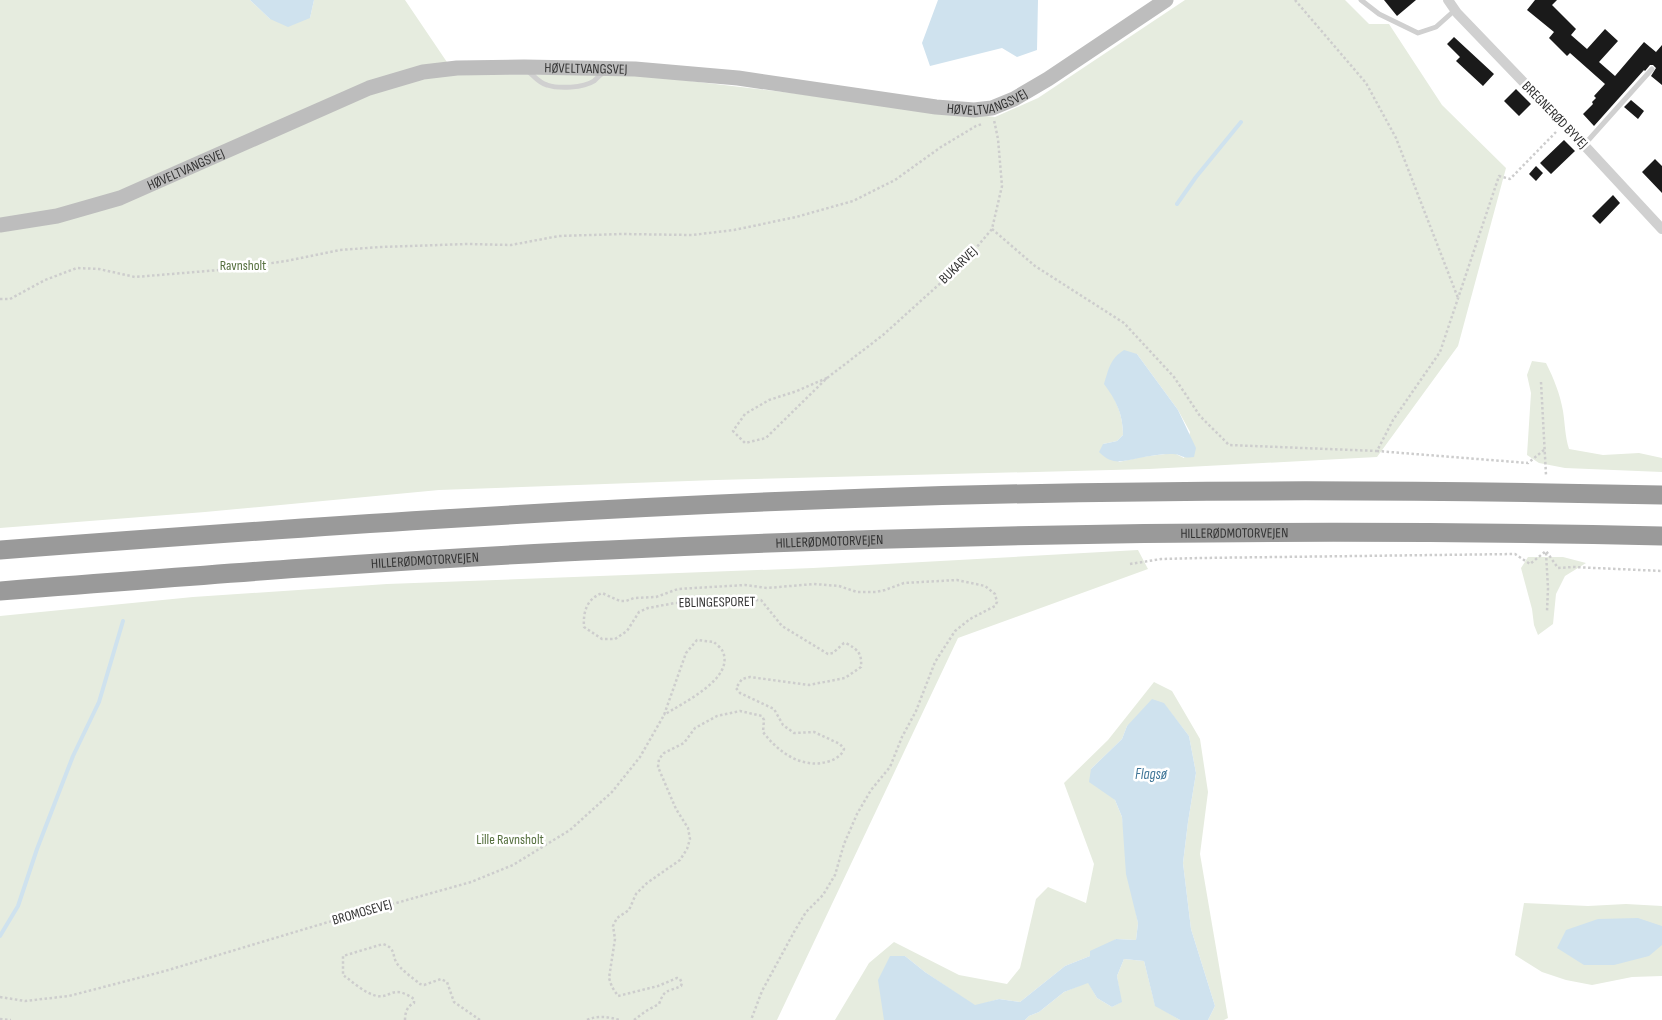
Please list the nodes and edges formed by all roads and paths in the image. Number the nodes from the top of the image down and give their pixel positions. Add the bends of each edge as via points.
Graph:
1 (1166, 0) edge
2 (1295, 0) edge
3 (1361, 0) edge
4 (1448, 0) edge
5 (1455, 10) junction
6 (1652, 68) dead end
7 (992, 108) junction
8 (985, 123) dead end
9 (1564, 124) junction
10 (1584, 145) junction
11 (0, 225) edge
12 (992, 229) junction
13 (1662, 229) edge
14 (1458, 298) junction
15 (0, 299) edge
16 (828, 378) junction
17 (1541, 382) dead end
18 (1544, 450) junction
19 (1378, 451) junction
20 (1546, 475) dead end
21 (1662, 495) edge
22 (1662, 536) edge
23 (0, 550) edge
24 (1546, 551) junction
25 (1130, 564) dead end
26 (1662, 571) edge
27 (0, 591) edge
28 (1547, 612) dead end
29 (664, 715) junction
30 (0, 997) edge
31 (0, 1019) edge
32 (11, 1020) edge
33 (405, 1020) edge
34 (480, 1020) edge
35 (587, 1020) edge
36 (620, 1020) edge
37 (634, 1020) edge
38 (751, 1020) edge

1 - 7 street, HØVELTVANGSVEJ via 1048,79
2 - 14 path via 1366,83 1396,138
3 - 5 lane via 1379,14 1418,33 1436,27
4 - 5 street, BREGNERØD BYVEJ
5 - 9 street, BREGNERØD BYVEJ
6 - 10 lane
7 - 11 street, HØVELTVANGSVEJ via 936,108 738,78 635,69 448,69 423,72 369,88 120,198 57,216
7 - 12 path, BUKARVEJ via 1002,186
8 - 15 path via 941,147 895,180 853,201 734,230 692,235 559,236 511,245 340,250 231,269 135,277 77,268 45,280 10,299
9 - 10 street, BREGNERØD BYVEJ
9 - 14 path via 1510,179 1499,176
10 - 13 street, BREGNERØD BYVEJ
12 - 16 path, BUKARVEJ via 965,261 883,335
12 - 19 path via 1035,266 1124,323 1174,377 1200,416 1229,445
14 - 19 path via 1440,352 1392,420
16 - 16 path, BUKARVEJ via 769,400 745,414 734,431 745,443 766,438
17 - 18 path
18 - 19 path via 1528,462
18 - 20 path
21 - 23 highway via 1320,491 869,498 348,524
22 - 27 highway, HILLERØDMOTORVEJEN via 1320,533 868,539 346,564
24 - 25 path via 1530,564 1515,554 1161,559
24 - 26 path via 1558,568
24 - 28 path
29 - 29 path, BROMOSEVEJ via 715,681 724,664 722,651 714,642 697,640 686,653
29 - 30 path, BROMOSEVEJ via 640,757 612,792 570,830 513,864 470,882 69,996 25,1001
31 - 32 path
33 - 34 path via 414,999 405,993 381,996 364,990 343,975 343,956 383,944 389,946 396,963 420,984 441,978 447,982 454,1002
35 - 36 path via 594,1017
37 - 38 path, EBLINGESPORET via 659,1004 664,992 682,983 677,978 618,996 609,978 617,918 629,910 636,894 647,882 680,860 690,839 688,828 676,810 658,767 658,759 684,743 691,732 706,722 722,714 740,711 762,716 763,732 778,749 795,760 818,764 835,759 843,753 840,744 814,732 794,733 783,725 774,709 736,688 742,679 750,677 809,685 845,678 861,667 862,659 857,649 846,643 833,653 819,649 782,626 761,600 676,603 648,608 639,612 626,630 609,640 584,627 588,601 602,593 626,600 656,597 678,589 741,586 767,588 814,584 839,586 857,592 882,591 904,582 957,580 986,586 995,594 995,606 956,631 934,662 890,767 857,814 835,875 806,912 775,964

